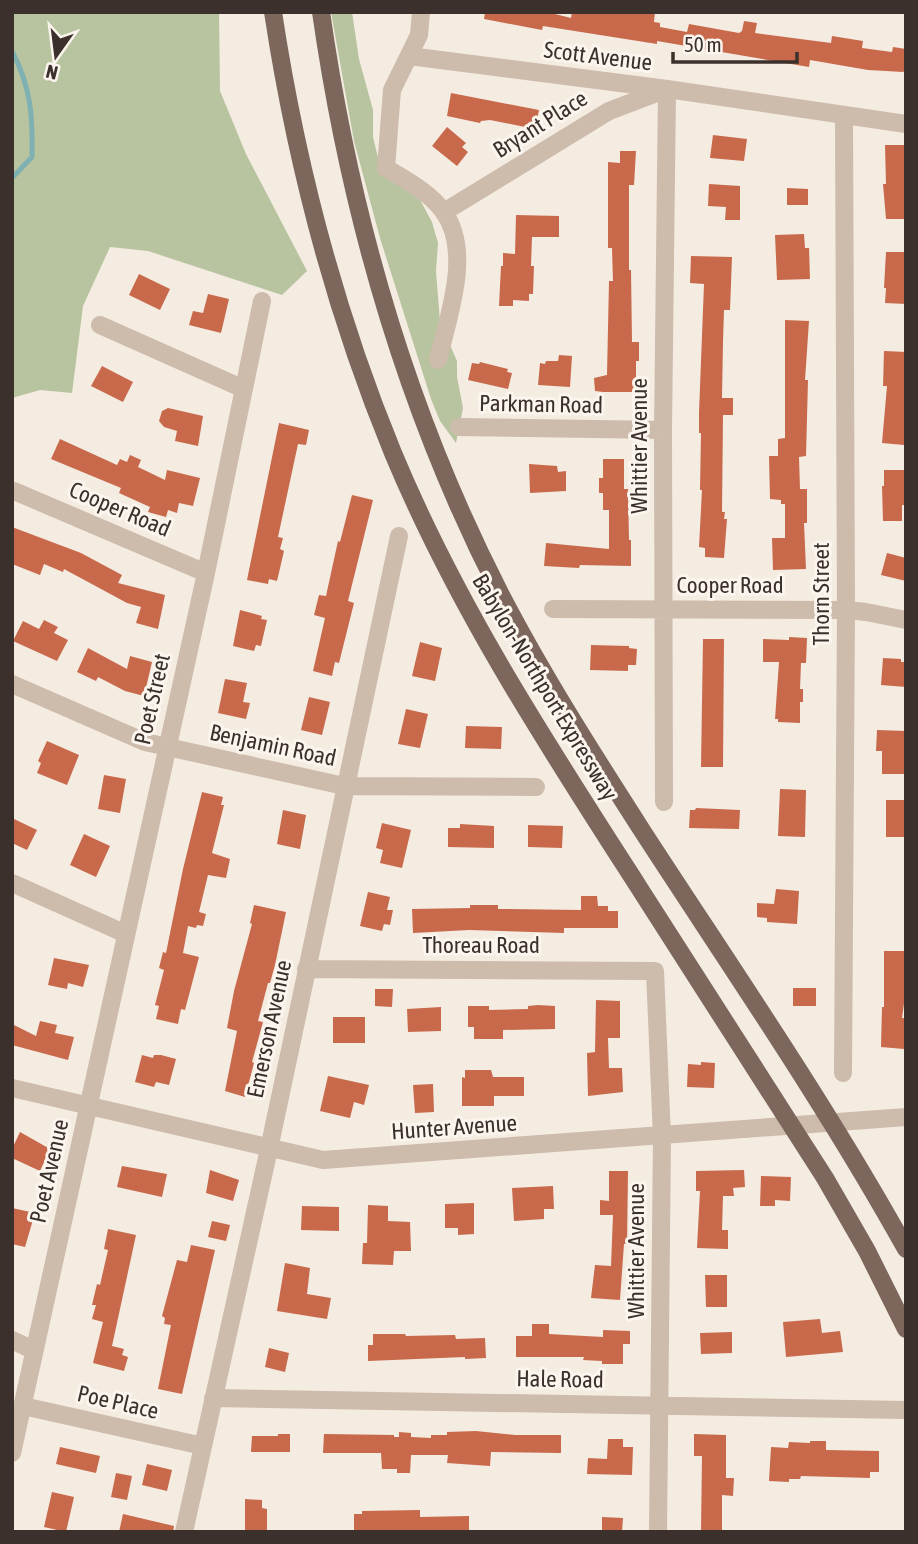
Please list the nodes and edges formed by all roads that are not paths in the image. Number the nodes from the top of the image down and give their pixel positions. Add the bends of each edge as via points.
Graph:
1 (273, 12) edge
2 (321, 12) edge
3 (421, 12) edge
4 (409, 56) junction
5 (667, 89) junction
6 (844, 115) junction
7 (906, 124) edge
8 (444, 212) junction
9 (262, 302) dead end
10 (100, 326) dead end
11 (438, 360) dead end
12 (244, 389) junction
13 (459, 427) dead end
14 (663, 430) junction
15 (14, 491) dead end
16 (399, 536) dead end
17 (206, 573) junction
18 (553, 609) dead end
19 (664, 609) junction
20 (846, 610) junction
21 (906, 620) edge
22 (12, 684) edge
23 (167, 747) junction
24 (344, 786) junction
25 (536, 787) dead end
26 (664, 802) dead end
27 (12, 883) edge
28 (126, 934) junction
29 (306, 968) junction
30 (655, 971) joint
31 (843, 1073) dead end
32 (12, 1088) edge
33 (88, 1106) junction
34 (906, 1117) edge
35 (831, 1123) junction
36 (792, 1126) junction
37 (662, 1137) junction
38 (269, 1149) junction
39 (906, 1249) edge
40 (906, 1329) edge
41 (12, 1340) edge
42 (33, 1350) junction
43 (213, 1398) junction
44 (660, 1405) junction
45 (23, 1406) junction
46 (906, 1410) edge
47 (203, 1446) junction
48 (12, 1453) edge
49 (184, 1532) edge
50 (658, 1532) edge

1 - 36 main road, Babylon-Northport Expressway via 298,150 333,282 378,415 431,537 519,700
2 - 35 main road, Babylon-Northport Expressway via 342,136 376,278 425,423 479,550 567,711
3 - 4 street via 419,35
4 - 5 street, Scott Avenue
4 - 8 street via 392,90 386,168 425,192
5 - 6 street, Scott Avenue
5 - 8 street, Bryant Place via 609,110
5 - 14 street, Whittier Avenue
6 - 7 street, Scott Avenue
6 - 20 street, Thorn Street
8 - 11 street via 455,237 457,261
9 - 12 street, Poet Street
10 - 12 street
12 - 17 street, Poet Street
13 - 14 street, Parkman Road
14 - 19 street, Whittier Avenue
15 - 17 street, Cooper Road
16 - 24 street, Emerson Avenue
17 - 23 street, Poet Street
18 - 19 street, Cooper Road
19 - 20 street, Cooper Road
19 - 26 street, Whittier Avenue
20 - 21 street, Cooper Road
20 - 31 street, Thorn Street
22 - 23 street, Benjamin Road via 145,742
23 - 24 street, Benjamin Road
23 - 28 street, Poet Street
24 - 25 street, Benjamin Road
24 - 29 street, Emerson Avenue
27 - 28 street
28 - 33 street, Poet Street
29 - 30 street, Thoreau Road
29 - 38 street, Emerson Avenue
30 - 37 street, Whittier Avenue
32 - 33 street, Hunter Avenue
33 - 38 street, Hunter Avenue
33 - 42 street, Poet Avenue
34 - 35 street, Hunter Avenue
35 - 36 street, Hunter Avenue
35 - 39 main road, Babylon-Northport Expressway
36 - 37 street, Hunter Avenue
36 - 40 main road, Babylon-Northport Expressway via 867,1251
37 - 38 street, Hunter Avenue via 323,1160
37 - 44 street, Whittier Avenue
38 - 43 street, Emerson Avenue
41 - 42 street
42 - 45 street, Poet Avenue
43 - 44 street, Hale Road
43 - 47 street, Emerson Avenue
44 - 46 street, Hale Road
44 - 50 street, Whittier Avenue
45 - 47 street, Poe Place
45 - 48 street, Poet Avenue
47 - 49 street, Emerson Avenue

